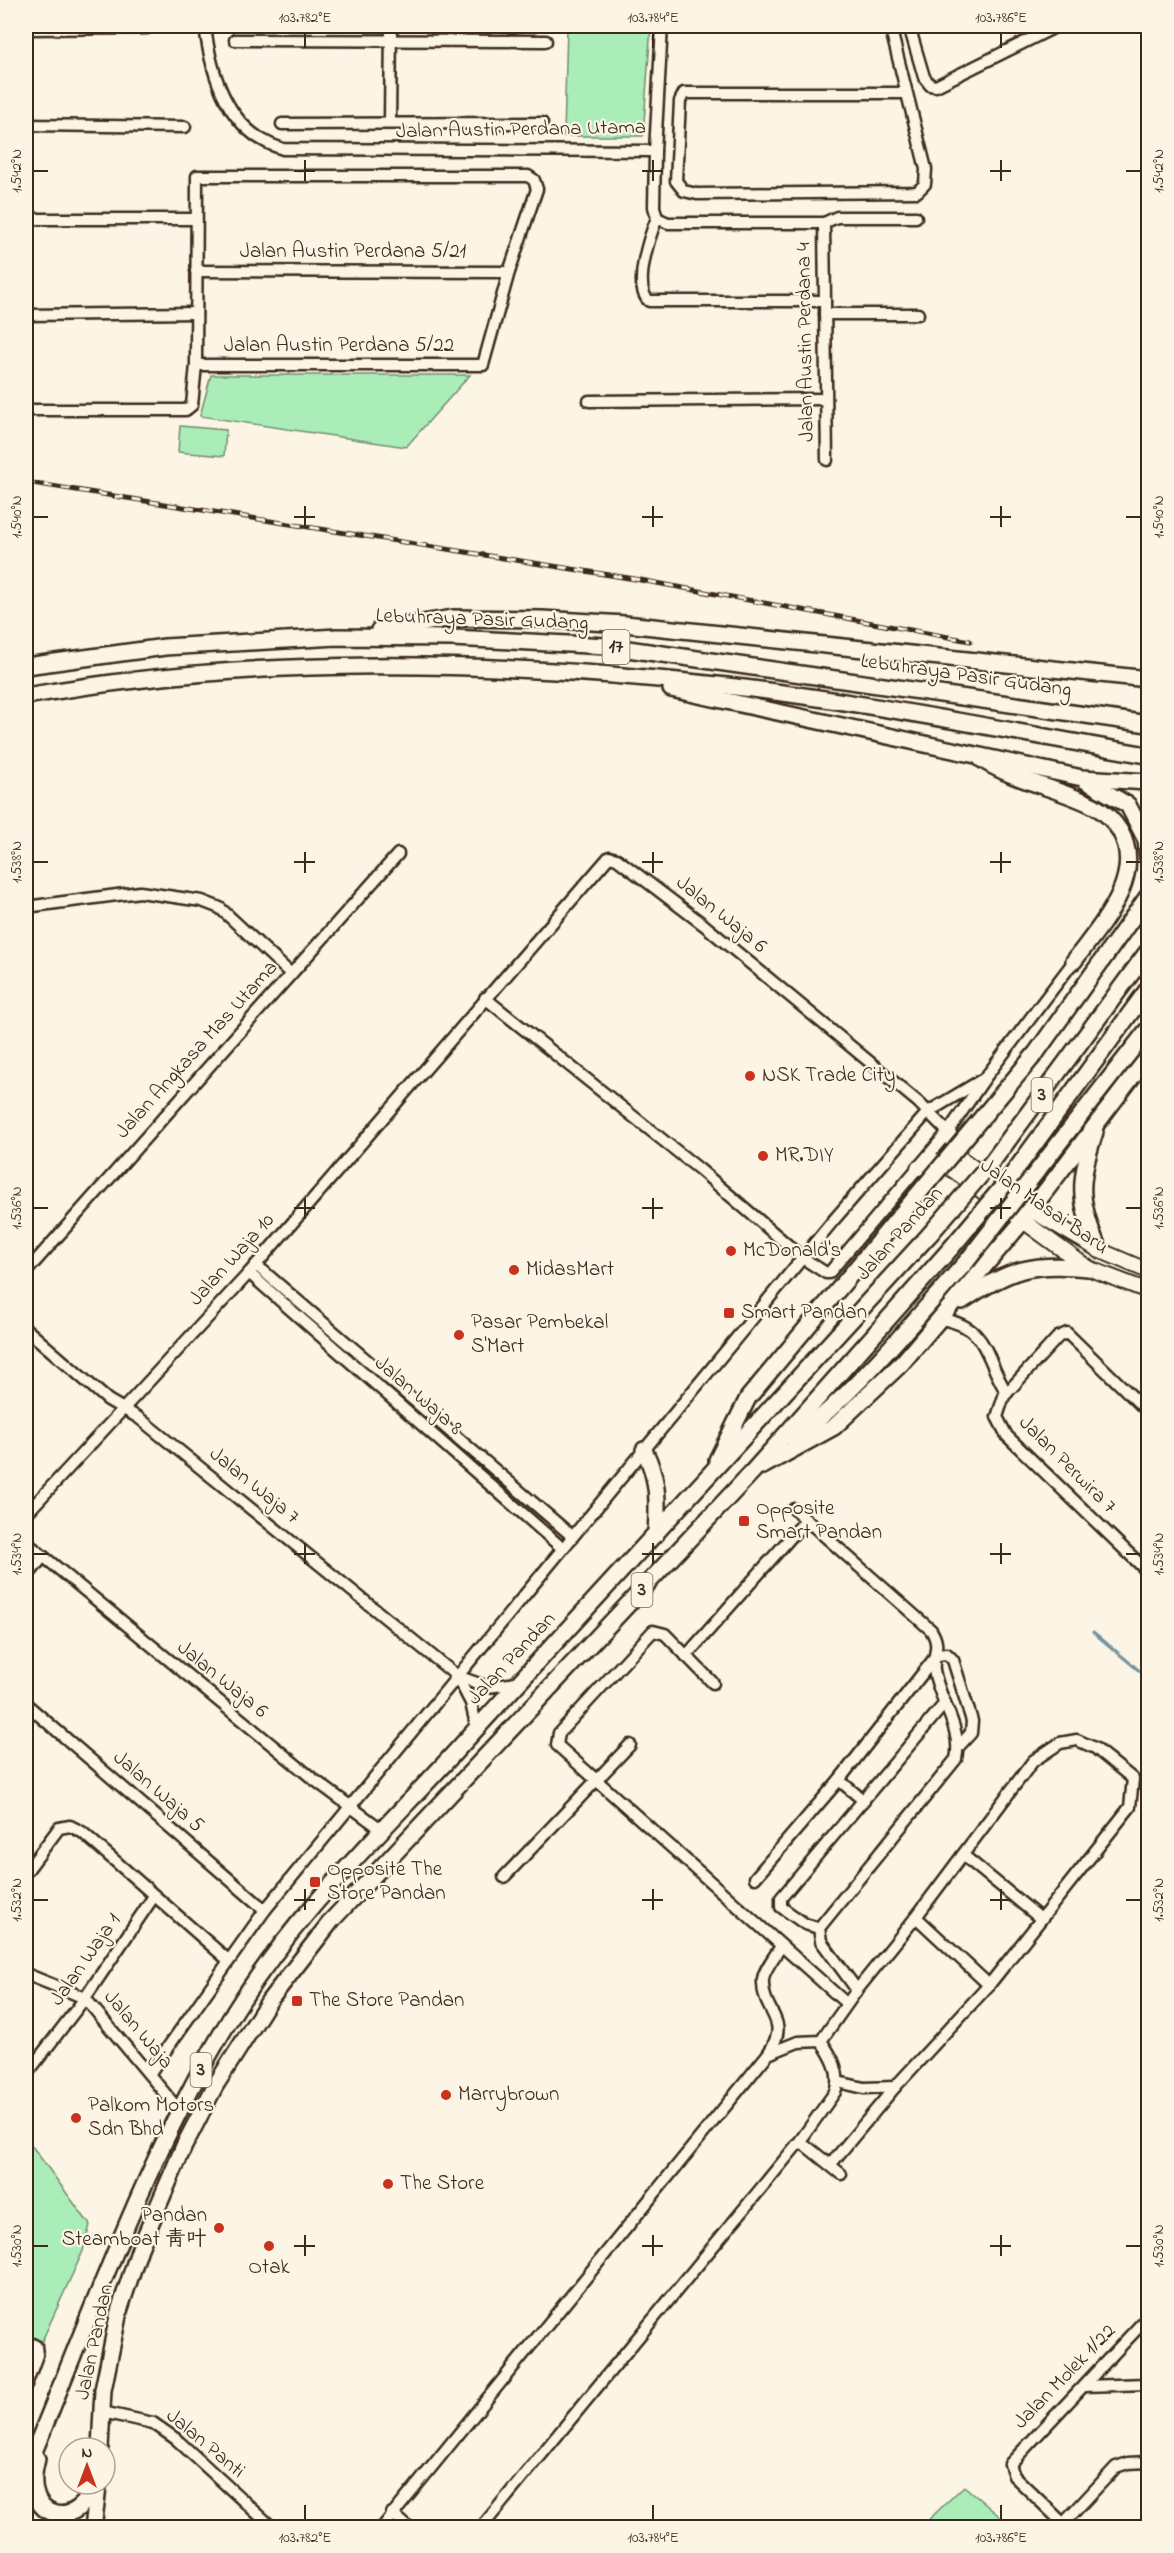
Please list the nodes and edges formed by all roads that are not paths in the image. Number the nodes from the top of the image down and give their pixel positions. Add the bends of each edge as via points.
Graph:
1 (151, 26) edge
2 (205, 26) edge
3 (391, 26) edge
4 (662, 26) edge
5 (890, 26) edge
6 (909, 26) edge
7 (1057, 26) edge
8 (26, 29) edge
9 (235, 40) dead end
10 (391, 40) junction
11 (546, 41) dead end
12 (905, 93) junction
13 (390, 123) junction
14 (542, 123) dead end
15 (282, 124) dead end
16 (26, 125) edge
17 (185, 127) dead end
18 (655, 151) junction
19 (916, 217) dead end
20 (657, 218) junction
21 (26, 219) edge
22 (196, 219) junction
23 (824, 224) junction
24 (196, 271) junction
25 (509, 272) junction
26 (825, 301) junction
27 (196, 313) junction
28 (825, 314) junction
29 (918, 314) dead end
30 (26, 315) edge
31 (196, 365) junction
32 (826, 399) junction
33 (589, 401) dead end
34 (26, 410) edge
35 (827, 460) dead end
36 (338, 637) junction
37 (976, 660) junction
38 (26, 666) edge
39 (1149, 669) edge
40 (606, 676) junction
41 (1149, 679) edge
42 (26, 696) edge
43 (1149, 724) edge
44 (971, 753) junction
45 (1147, 755) dead end
46 (1082, 778) junction
47 (1149, 782) edge
48 (398, 854) dead end
49 (1149, 857) edge
50 (1149, 896) edge
51 (26, 907) edge
52 (1149, 951) edge
53 (1074, 961) joint
54 (291, 974) junction
55 (1149, 989) edge
56 (485, 998) junction
57 (1149, 1029) edge
58 (1149, 1056) edge
59 (985, 1078) junction
60 (947, 1101) junction
61 (928, 1112) junction
62 (1100, 1118) junction
63 (957, 1119) junction
64 (948, 1132) junction
65 (918, 1168) junction
66 (1026, 1216) junction
67 (1099, 1250) junction
68 (804, 1259) junction
69 (1088, 1268) junction
70 (253, 1269) junction
71 (1149, 1271) edge
72 (26, 1272) edge
73 (1149, 1291) edge
74 (945, 1315) junction
75 (26, 1329) edge
76 (1006, 1393) junction
77 (122, 1409) junction
78 (1149, 1412) edge
79 (644, 1450) junction
80 (753, 1471) junction
81 (709, 1476) junction
82 (794, 1509) dead end
83 (26, 1514) edge
84 (806, 1520) junction
85 (656, 1534) junction
86 (572, 1536) junction
87 (26, 1542) edge
88 (562, 1548) junction
89 (42, 1558) junction
90 (1149, 1572) edge
91 (26, 1578) edge
92 (937, 1655) junction
93 (686, 1656) junction
94 (457, 1676) junction
95 (518, 1683) junction
96 (713, 1683) dead end
97 (945, 1702) junction
98 (28, 1710) edge
99 (477, 1729) junction
100 (630, 1745) dead end
101 (960, 1745) junction
102 (839, 1780) junction
103 (597, 1781) junction
104 (864, 1801) junction
105 (352, 1808) junction
106 (381, 1829) junction
107 (963, 1855) junction
108 (26, 1872) edge
109 (504, 1878) dead end
110 (755, 1878) dead end
111 (154, 1896) junction
112 (265, 1910) junction
113 (916, 1917) junction
114 (1041, 1919) junction
115 (819, 1929) junction
116 (781, 1946) junction
117 (228, 1960) junction
118 (26, 1974) edge
119 (989, 1985) junction
120 (856, 1990) junction
121 (85, 1998) junction
122 (846, 2003) junction
123 (821, 2041) junction
124 (768, 2054) junction
125 (148, 2074) junction
126 (26, 2075) edge
127 (838, 2082) junction
128 (895, 2087) junction
129 (178, 2109) junction
130 (800, 2141) junction
131 (830, 2165) junction
132 (841, 2174) dead end
133 (1149, 2317) edge
134 (26, 2342) edge
135 (1149, 2384) edge
136 (26, 2385) edge
137 (1084, 2386) junction
138 (102, 2412) junction
139 (46, 2426) junction
140 (101, 2436) edge
141 (1149, 2462) edge
142 (26, 2471) edge
143 (88, 2496) edge
144 (97, 2496) edge
145 (392, 2513) junction
146 (1066, 2525) edge
147 (93, 2528) edge
148 (273, 2528) edge
149 (382, 2528) edge
150 (409, 2528) edge
151 (481, 2528) edge

1 - 8 street
2 - 18 street, Jalan Austin Perdana Utama via 214,76 242,123 266,143 293,151
3 - 10 street
4 - 18 street, Jalan Austin Perdana Utama
5 - 12 street
6 - 7 street via 924,77 936,86
9 - 10 street
10 - 11 street
10 - 13 street
12 - 12 street via 927,169 925,184 917,192 697,194 684,191 676,181 680,97 684,93
13 - 14 street
13 - 15 street
16 - 17 street
18 - 20 street
19 - 23 street, Jalan Austin Perdana 4 via 837,217
20 - 23 street, Jalan Austin Perdana 4 via 668,223
20 - 26 street via 643,256 644,297 653,301
21 - 22 street
22 - 24 street
22 - 25 street via 197,176 528,176 537,189
23 - 26 street, Jalan Austin Perdana 4
24 - 25 street, Jalan Austin Perdana 5/21
24 - 27 street
25 - 31 street, Jalan Austin Perdana 5/22 via 481,366
26 - 28 street, Jalan Austin Perdana 4
27 - 30 street
27 - 31 street
28 - 29 street
28 - 32 street, Jalan Austin Perdana 4
31 - 34 street via 195,397 186,410
32 - 33 street
32 - 35 street, Jalan Austin Perdana 4
36 - 37 highway via 453,618 542,619
36 - 38 highway, Lebuhraya Pasir Gudang / 17 via 165,647
36 - 43 highway, Lebuhraya Pasir Gudang / 17 via 607,646
37 - 39 highway
37 - 41 highway
40 - 42 highway, 17 via 383,664 155,677
40 - 44 highway
40 - 45 highway, 17 via 728,686
44 - 46 highway
44 - 53 highway via 998,770 1095,806 1123,837 1128,863 1120,894
46 - 47 highway
46 - 49 highway via 1128,805 1146,840
48 - 54 street, Jalan Angkasa Mas Utama
50 - 81 highway, bridge via 1036,1053 748,1398
51 - 54 street via 140,892 202,901 220,908
52 - 81 highway, Jalan Pandan / 3, bridge via 992,1162
53 - 59 street
54 - 72 street, Jalan Angkasa Mas Utama
55 - 80 highway, Jalan Pandan / 3, bridge via 1009,1179
56 - 61 street, Jalan Waja 6 via 609,857 617,859 704,925
56 - 68 street via 699,1168
56 - 70 street, Jalan Waja 10
57 - 80 highway, bridge via 966,1261 874,1364 819,1420
58 - 62 highway
59 - 60 street
59 - 63 street
60 - 61 street
60 - 63 street via 956,1105
61 - 64 street, Jalan Waja 6
61 - 68 street
62 - 66 highway
62 - 67 highway via 1083,1170 1082,1198
63 - 64 street
64 - 65 street
64 - 66 main road, Jalan Masai Baru via 960,1158
65 - 66 main road, Jalan Masai Baru via 942,1162
65 - 68 street via 829,1273 822,1273
66 - 67 main road, Jalan Masai Baru
66 - 69 main road, Jalan Masai Baru
66 - 74 highway
67 - 71 main road, Jalan Masai Baru
68 - 79 street
69 - 73 main road, Jalan Masai Baru
69 - 74 highway via 1051,1264 1012,1272
70 - 77 street, Jalan Waja 10
70 - 86 street, Jalan Waja 8
70 - 88 street, Jalan Waja 8
74 - 76 street, Jalan Perwira 7 via 976,1333 987,1347
74 - 80 highway via 902,1363 834,1426
75 - 77 street, Jalan Waja 7
76 - 78 street via 1058,1337 1067,1333
76 - 90 street, Jalan Perwira 7 via 998,1417 1003,1432
77 - 83 street, Jalan Waja 10
77 - 94 street, Jalan Waja 7 via 139,1418
79 - 85 highway via 654,1469 658,1493
79 - 86 street
80 - 138 highway, Jalan Pandan / 3 via 332,1920 269,2001 215,2086 140,2248 118,2311
81 - 85 highway, Jalan Pandan / 3
82 - 84 street
84 - 92 street via 931,1630 937,1641
84 - 93 street
85 - 95 highway, Jalan Pandan / 3
86 - 88 street
87 - 89 street, Jalan Waja 6
88 - 94 street
89 - 91 street
89 - 105 street, Jalan Waja 6
92 - 97 street via 934,1668
92 - 101 street via 946,1654 953,1660 972,1721 971,1733
92 - 102 street
93 - 96 street
93 - 103 street via 665,1634 654,1631 559,1733 557,1745
94 - 95 street, Jalan Waja 7 via 488,1688
94 - 99 street, Jalan Waja 7 via 471,1702
94 - 105 street
95 - 99 highway, Jalan Pandan / 3
97 - 101 street
97 - 104 street
98 - 112 street, Jalan Waja 5
99 - 106 highway, Jalan Pandan / 3
100 - 103 street
101 - 115 street via 956,1759
102 - 104 street
102 - 110 street
103 - 109 street
103 - 116 street
104 - 115 street via 780,1900 781,1907 791,1915
105 - 106 street, Jalan Waja 6
105 - 112 street
106 - 129 highway, Jalan Pandan / 3 via 323,1892 237,2008
107 - 113 street
107 - 114 street
107 - 114 street via 1033,1761 1060,1743 1077,1740 1095,1748 1132,1779 1130,1807
108 - 111 street via 59,1828 70,1826 82,1832
111 - 117 street
111 - 121 street, Jalan Waja 1
112 - 117 street
113 - 119 street
113 - 120 street
114 - 119 street
115 - 120 street via 821,1941
116 - 122 street
116 - 124 street via 763,1977 765,1997 779,2029 778,2040
117 - 125 street
118 - 121 street, Jalan Waja
119 - 128 street
120 - 122 street
121 - 125 street, Jalan Waja
121 - 126 street, Jalan Waja 1
122 - 123 street
123 - 124 street via 798,2042
123 - 127 street via 832,2058
124 - 145 street
125 - 129 street, Jalan Waja
127 - 128 street via 864,2088
127 - 130 street
128 - 131 street
129 - 139 highway, Jalan Pandan / 3 via 75,2343
130 - 131 street
130 - 151 street
131 - 132 street
133 - 137 street, Jalan Molek 1/22
134 - 136 street via 36,2346 37,2355
135 - 137 street
137 - 146 street, Jalan Molek 1/22 via 1010,2464 1014,2476
138 - 140 highway, Jalan Pandan / 3
138 - 148 street, Jalan Panti via 153,2423 176,2439
139 - 142 highway, Jalan Pandan / 3
139 - 143 highway via 32,2480 38,2503 55,2513 70,2512 84,2505
141 - 146 street via 1116,2467
144 - 147 highway
145 - 149 street
145 - 150 street

